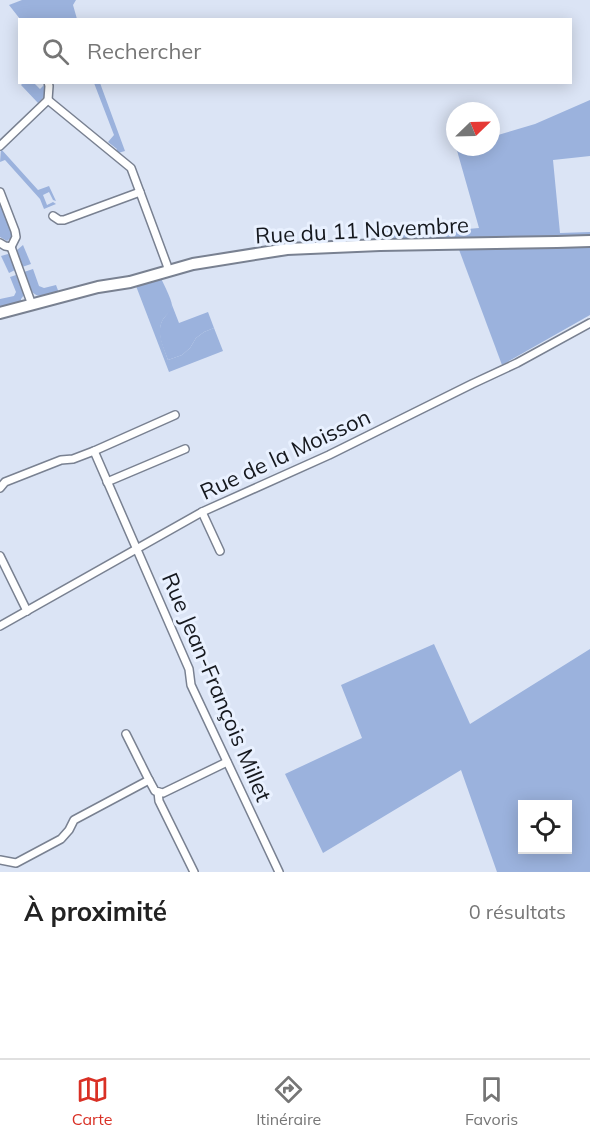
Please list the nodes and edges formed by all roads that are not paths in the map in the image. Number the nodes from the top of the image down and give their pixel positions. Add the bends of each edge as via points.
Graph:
1 (48, 84) edge
2 (48, 100) junction
3 (0, 146) edge
4 (0, 192) edge
5 (140, 192) junction
6 (53, 216) dead end
7 (590, 241) edge
8 (0, 243) edge
9 (11, 247) junction
10 (168, 271) junction
11 (32, 305) junction
12 (0, 313) edge
13 (590, 323) edge
14 (175, 415) dead end
15 (185, 449) dead end
16 (94, 451) junction
17 (107, 482) junction
18 (0, 488) edge
19 (202, 512) junction
20 (137, 549) junction
21 (220, 551) dead end
22 (0, 556) edge
23 (27, 611) junction
24 (0, 626) edge
25 (126, 734) dead end
26 (227, 762) junction
27 (149, 780) junction
28 (158, 792) junction
29 (0, 860) edge
30 (192, 871) edge
31 (279, 872) edge

1 - 2 street
2 - 3 street
2 - 5 street via 131,168
4 - 9 street via 15,231
5 - 6 street via 64,220
5 - 10 street
7 - 10 street, Rue du 11 Novembre via 306,248 233,257
8 - 9 street
9 - 11 street
10 - 11 street, Rue du 11 Novembre
11 - 12 street, Rue du 11 Novembre
13 - 19 street, Rue de la Moisson via 381,430
14 - 16 street
15 - 17 street
16 - 17 street, Rue Jean-François Millet
16 - 18 street via 5,482
17 - 20 street, Rue Jean-François Millet
19 - 20 street, Rue de la Moisson
19 - 21 street
20 - 23 street, Rue de la Moisson
20 - 26 street, Rue Jean-François Millet via 189,669 191,685
22 - 23 street
23 - 24 street, Rue de la Moisson
25 - 27 street
26 - 28 street
26 - 31 street, Rue Jean-François Millet
27 - 28 street
27 - 29 street via 74,819 61,839 16,863
28 - 30 street

